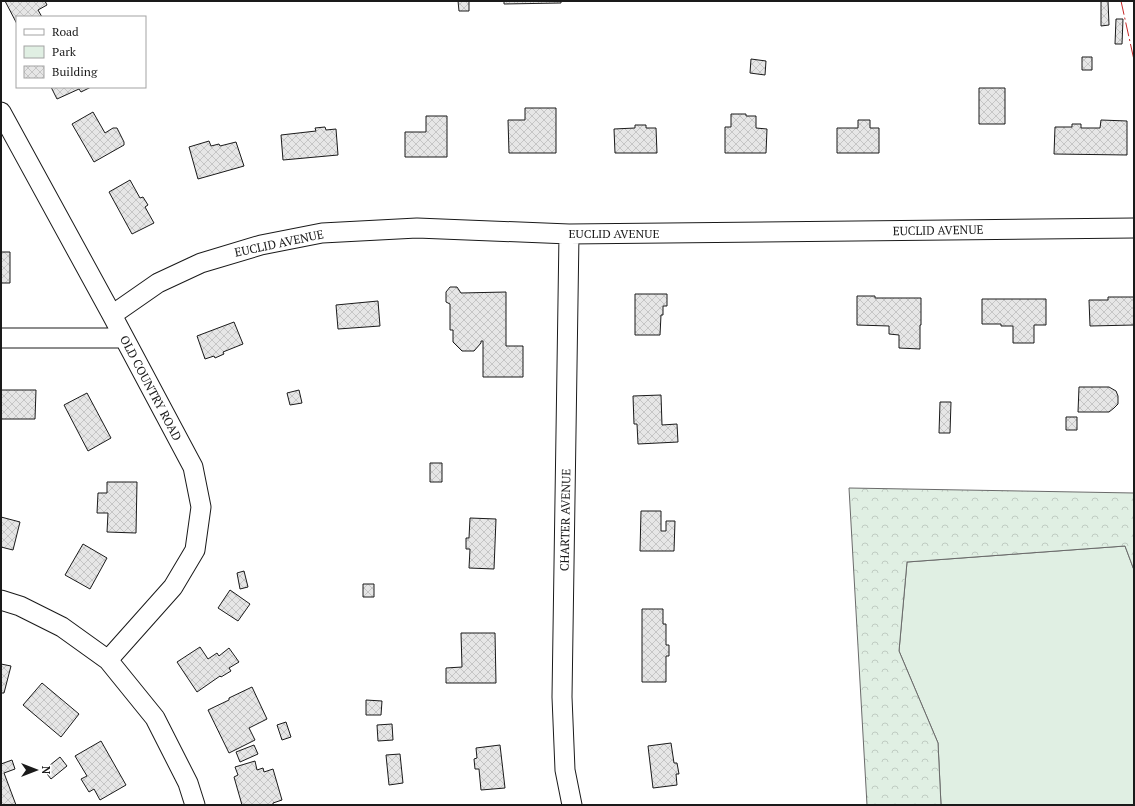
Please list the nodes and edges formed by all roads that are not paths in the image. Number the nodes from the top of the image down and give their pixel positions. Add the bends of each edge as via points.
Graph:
1 (1, 112) edge
2 (1134, 228) edge
3 (569, 234) junction
4 (112, 315) junction
5 (1, 338) edge
6 (124, 338) junction
7 (1, 600) edge
8 (108, 660) junction
9 (195, 805) edge
10 (572, 805) edge

1 - 4 street, OLD COUNTRY ROAD
2 - 3 street, EUCLID AVENUE
3 - 4 street, EUCLID AVENUE via 417,228 322,233 261,245 201,263 158,283
3 - 10 street, CHARTER AVENUE via 562,697 565,770
4 - 6 street, OLD COUNTRY ROAD
5 - 6 street
6 - 8 street, OLD COUNTRY ROAD via 193,467 201,506 195,550 173,587
7 - 8 street via 20,606 62,627
8 - 9 street via 155,718 188,783

